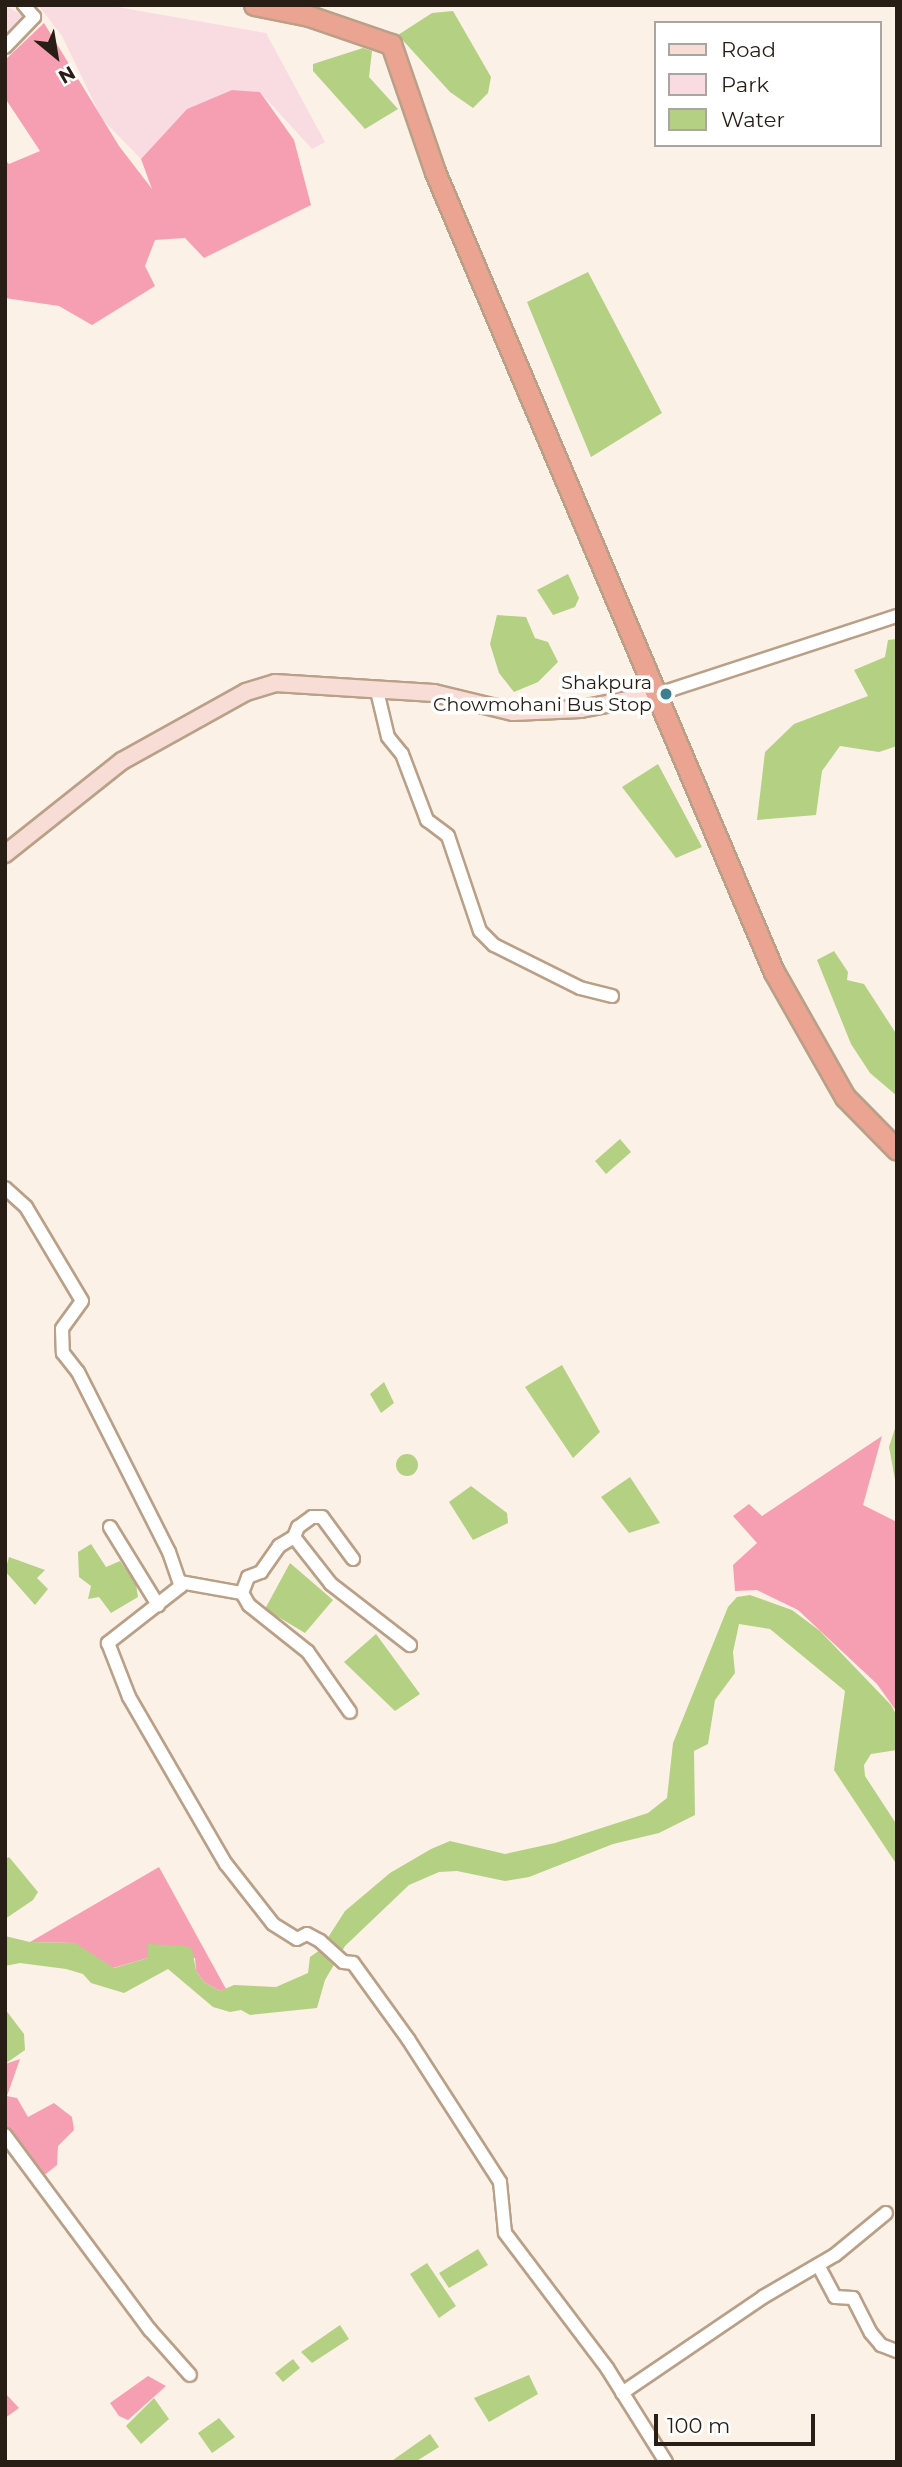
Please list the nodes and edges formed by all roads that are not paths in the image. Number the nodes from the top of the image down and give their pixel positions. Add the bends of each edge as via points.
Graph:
1 (24, 5) edge
2 (254, 5) edge
3 (5, 47) edge
4 (897, 616) edge
5 (377, 691) junction
6 (658, 694) junction
7 (5, 854) edge
8 (611, 996) dead end
9 (897, 1150) edge
10 (5, 1188) edge
11 (110, 1527) dead end
12 (294, 1537) junction
13 (353, 1559) dead end
14 (180, 1582) junction
15 (242, 1593) junction
16 (158, 1605) junction
17 (410, 1645) dead end
18 (350, 1712) dead end
19 (5, 2135) edge
20 (886, 2213) dead end
21 (818, 2265) junction
22 (897, 2351) edge
23 (190, 2375) dead end
24 (622, 2393) junction
25 (666, 2462) edge

1 - 3 street via 34,17
2 - 6 highway via 309,16 391,44 435,172
4 - 6 street
5 - 6 main road via 434,693 513,712 581,709
5 - 7 main road via 289,683 246,692 122,761
5 - 8 street via 388,737 402,754 427,820 448,836 481,931 494,945 580,988
6 - 9 highway via 676,747 774,972 845,1097
10 - 14 street via 26,1207 82,1301 62,1329 63,1353 78,1372
11 - 16 street
12 - 13 street via 298,1527 312,1517 322,1517
12 - 15 street via 279,1546 261,1572 248,1577
12 - 17 street via 331,1584
14 - 15 street
14 - 16 street
15 - 18 street via 249,1605 308,1652
16 - 24 street via 108,1643 129,1696 226,1864 273,1924 297,1939 307,1934 343,1962 353,1963 500,2182 505,2233
19 - 23 street via 150,2330
20 - 21 street
21 - 22 street via 835,2297 853,2298 876,2339
21 - 24 street
24 - 25 street

